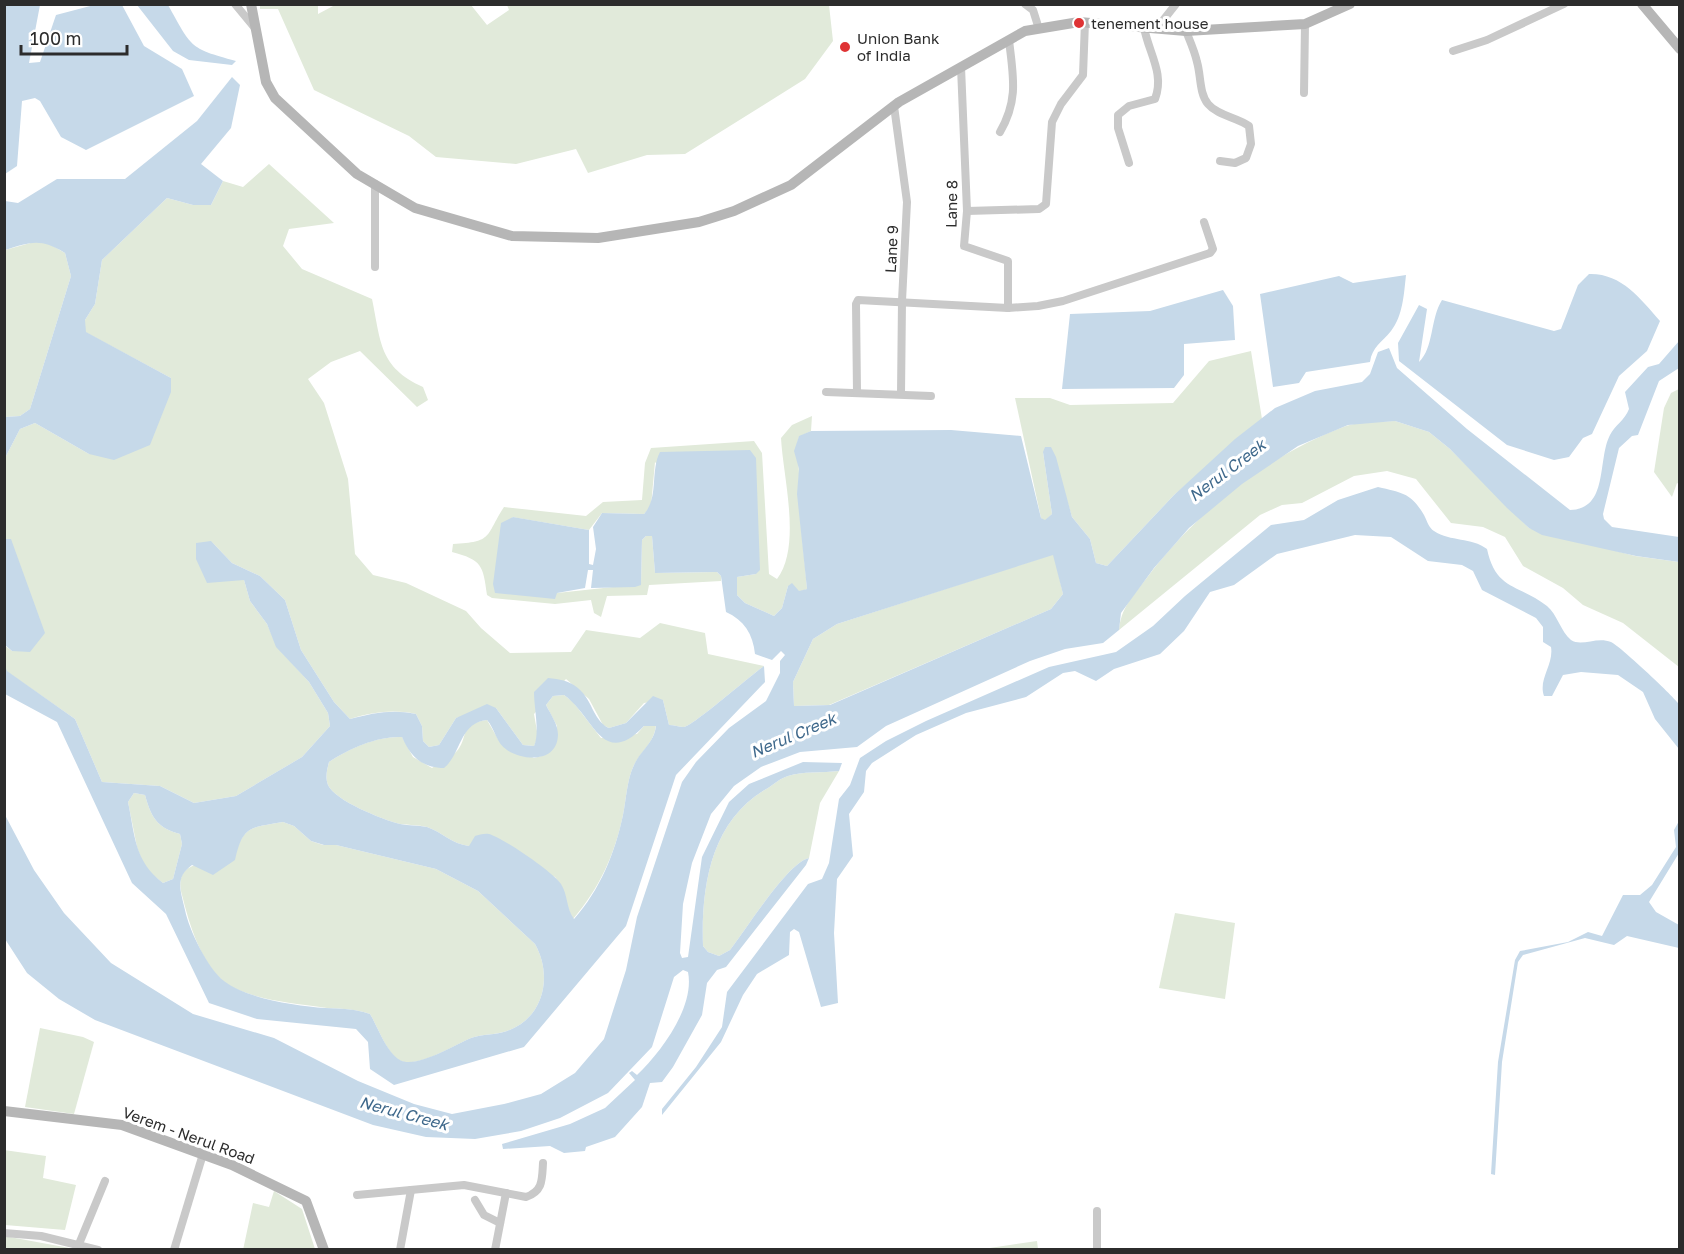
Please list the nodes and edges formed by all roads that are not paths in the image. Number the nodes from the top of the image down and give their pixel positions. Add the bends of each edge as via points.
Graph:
1 (235, 4) edge
2 (251, 4) edge
3 (1024, 4) edge
4 (1176, 4) edge
5 (1350, 4) edge
6 (1564, 4) edge
7 (1642, 4) edge
8 (1084, 22) junction
9 (1305, 24) junction
10 (254, 27) junction
11 (1144, 27) junction
12 (1157, 28) junction
13 (1039, 29) junction
14 (1186, 31) junction
15 (1009, 40) junction
16 (1680, 49) edge
17 (1452, 51) dead end
18 (961, 67) junction
19 (1304, 93) dead end
20 (894, 106) junction
21 (1000, 132) dead end
22 (1220, 161) dead end
23 (1129, 164) dead end
24 (375, 184) junction
25 (967, 211) junction
26 (1203, 222) dead end
27 (375, 267) dead end
28 (902, 301) junction
29 (1008, 308) junction
30 (826, 392) dead end
31 (857, 393) junction
32 (901, 394) junction
33 (931, 396) dead end
34 (4, 1111) edge
35 (203, 1154) junction
36 (543, 1163) dead end
37 (105, 1181) dead end
38 (411, 1190) junction
39 (507, 1193) junction
40 (357, 1195) dead end
41 (475, 1200) dead end
42 (1097, 1211) dead end
43 (500, 1223) junction
44 (4, 1233) edge
45 (79, 1244) junction
46 (98, 1250) edge
47 (174, 1250) edge
48 (324, 1250) edge
49 (400, 1250) edge
50 (495, 1250) edge
51 (1097, 1250) edge

1 - 10 street
2 - 10 main road
3 - 13 street via 1033,10
4 - 12 street
5 - 9 main road
6 - 17 street via 1487,40
7 - 16 main road
8 - 11 main road
8 - 13 main road
8 - 25 street via 1083,75 1053,122 1046,204 1039,209
9 - 14 main road
9 - 19 street
10 - 24 main road via 266,82 275,98 357,174
11 - 12 main road
11 - 23 street via 1159,75 1159,90 1155,99 1129,106 1118,115
12 - 14 main road
13 - 15 main road
14 - 22 street via 1208,104 1249,126 1251,144 1246,158 1235,163
15 - 18 main road
15 - 21 street via 1014,83 1011,112
18 - 20 main road
18 - 25 street, Lane 8
20 - 24 main road via 791,185 734,211 699,222 598,238 512,236 415,208
20 - 28 street, Lane 9 via 907,202
24 - 27 street
25 - 29 street, Lane 8 via 964,246 1009,263
26 - 29 street via 1213,249 1210,253 1063,301
28 - 29 street
28 - 31 street via 856,302
28 - 32 street, Lane 9
30 - 31 street
31 - 32 street
32 - 33 street
34 - 35 main road, Verem - Nerul Road via 122,1125
35 - 47 street
35 - 48 main road, Verem - Nerul Road via 306,1201
36 - 39 street via 542,1186 535,1194 526,1197
37 - 45 street
38 - 39 street via 464,1185
38 - 40 street
38 - 49 street
39 - 43 street
41 - 43 street via 484,1215
42 - 51 street
43 - 50 street
44 - 45 street
45 - 46 street

